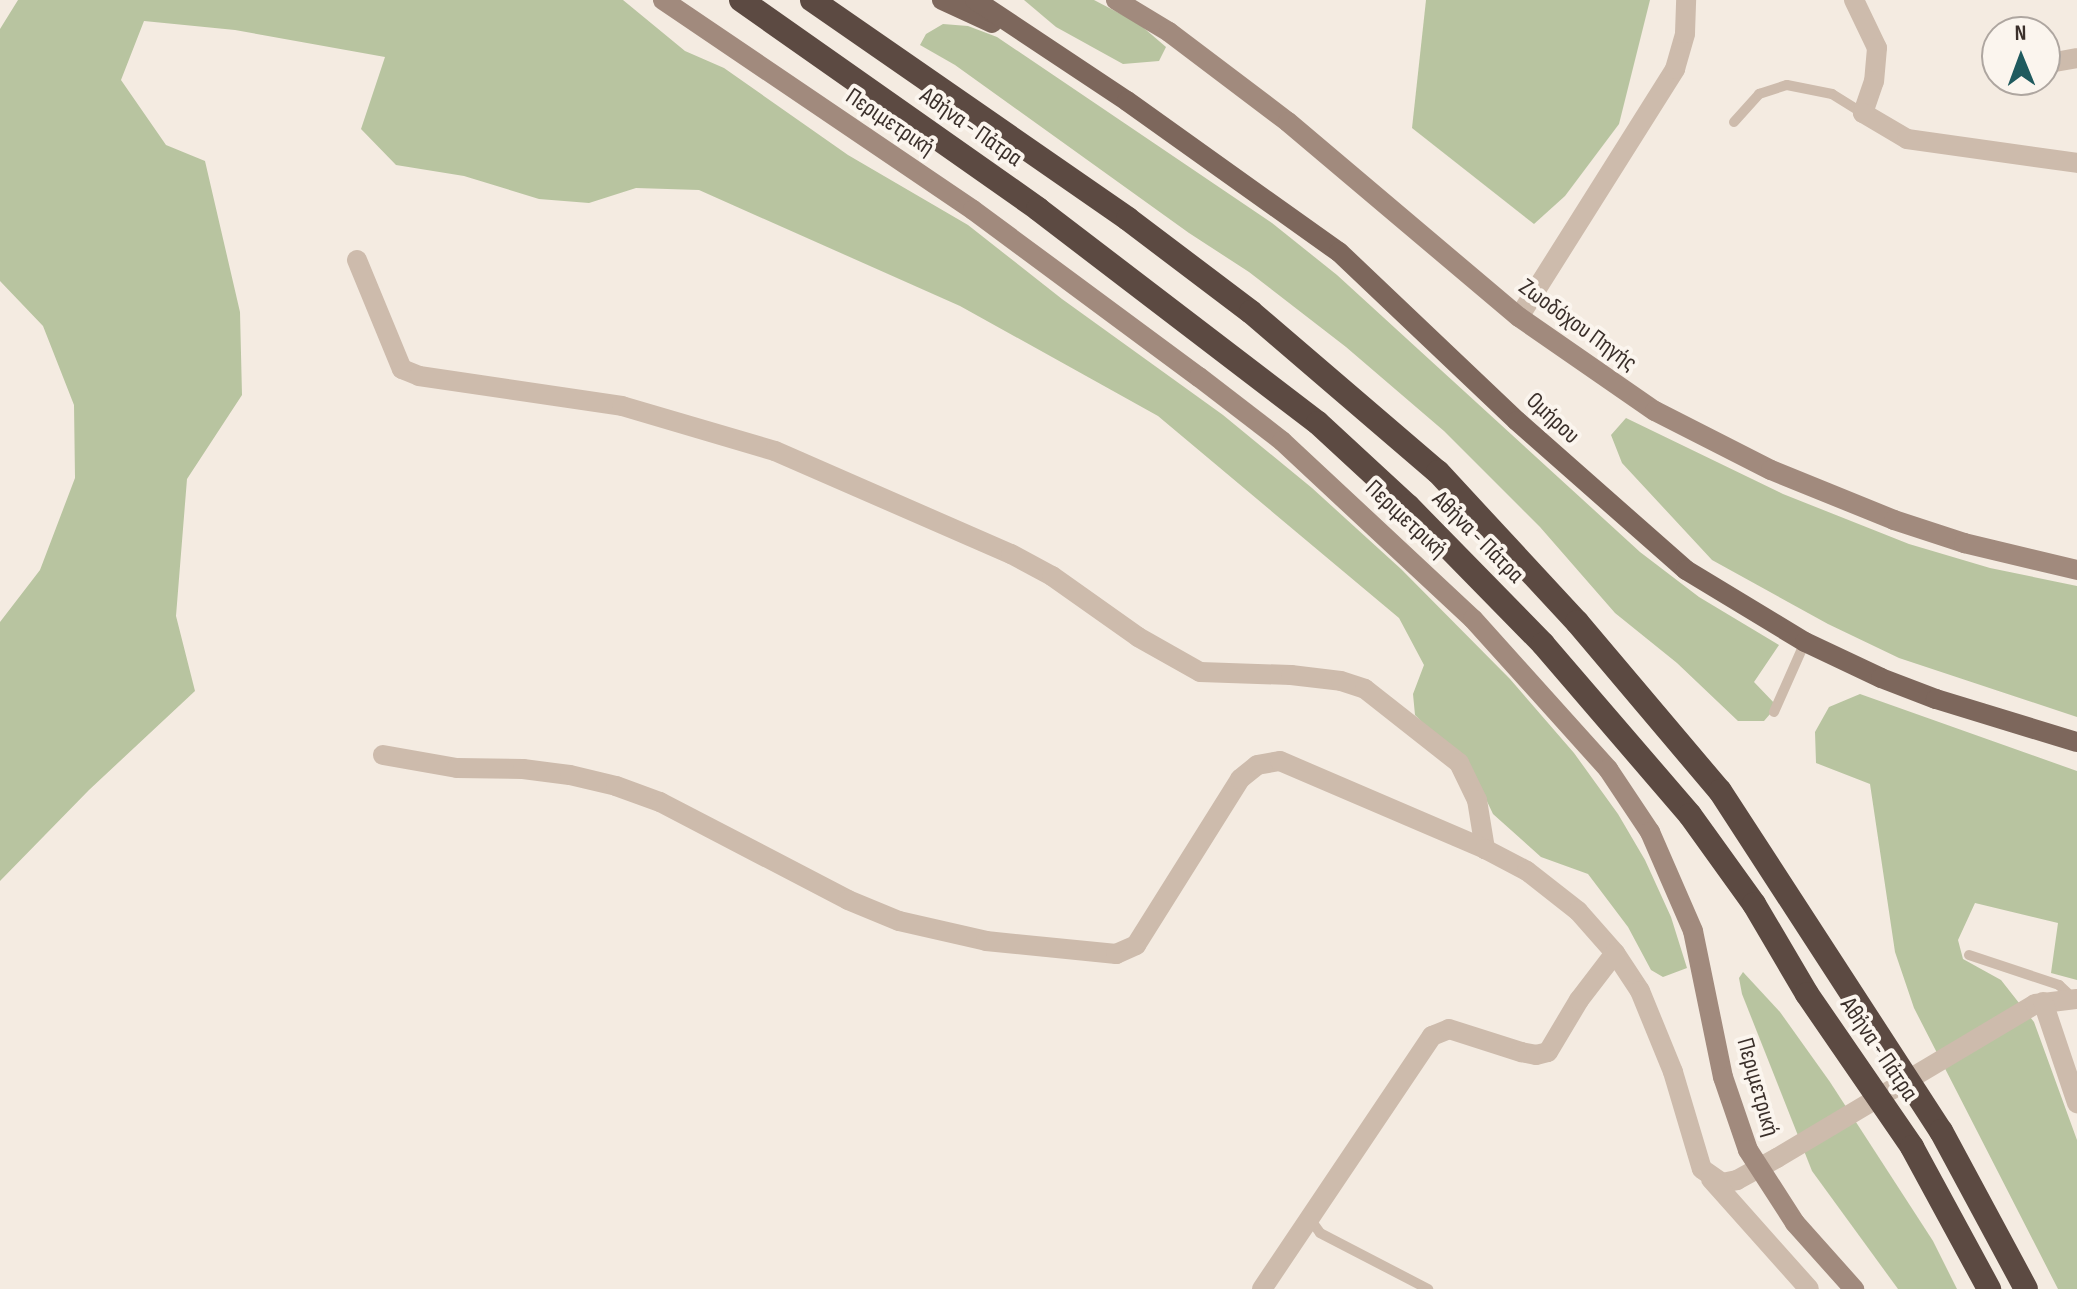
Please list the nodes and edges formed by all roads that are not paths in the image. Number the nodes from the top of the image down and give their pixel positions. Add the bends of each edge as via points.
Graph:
1 (663, 0) edge
2 (741, 0) edge
3 (812, 0) edge
4 (942, 0) edge
5 (975, 0) edge
6 (1116, 0) edge
7 (1686, 0) edge
8 (1854, 0) edge
9 (1043, 46) junction
10 (1863, 113) junction
11 (1734, 122) dead end
12 (2077, 163) edge
13 (357, 260) dead end
14 (1519, 317) junction
15 (2077, 570) edge
16 (1805, 642) junction
17 (1774, 712) dead end
18 (2077, 742) edge
19 (383, 755) dead end
20 (1485, 849) junction
21 (1615, 953) junction
22 (1969, 955) dead end
23 (2075, 998) edge
24 (2043, 1002) junction
25 (2077, 1103) edge
26 (1711, 1179) junction
27 (1310, 1219) junction
28 (1262, 1289) edge
29 (1428, 1289) edge
30 (1809, 1289) edge
31 (1854, 1289) edge
32 (1989, 1289) edge
33 (2026, 1289) edge

1 - 31 street, Περιμετρική via 973,210 1219,392 1317,472 1473,619 1608,769 1650,832 1693,931 1723,1077 1748,1150 1795,1223
2 - 32 highway, Αθήνα - Πάτρα via 1038,209 1318,423 1543,644 1690,815 1754,904 1807,994 1912,1147
3 - 33 highway, Αθήνα - Πάτρα via 1140,228 1251,312 1438,472 1577,622 1720,791 1941,1131
4 - 9 main road, Ομήρου
5 - 9 main road, Ομήρου
6 - 14 street, Ζωοδόχου Πηγής via 1169,32 1288,122
7 - 14 street via 1685,33 1675,69
8 - 10 street via 1877,48 1874,81
9 - 16 main road, Ομήρου via 1339,252 1675,561
10 - 11 lane via 1832,94 1787,85 1759,94
10 - 12 street via 1907,139
13 - 20 street via 402,369 419,376 622,406 775,451 1011,554 1200,672 1291,675 1365,689 1459,763 1477,800
14 - 15 street, Ζωοδόχου Πηγής via 1655,411 1771,470 1964,543
16 - 17 lane
16 - 18 main road, Ομήρου via 1936,699
19 - 20 street via 457,768 570,775 616,786 660,802 899,921 986,941 1116,954 1136,945 1240,779 1257,765 1280,761 1304,769
20 - 21 street via 1555,891
21 - 26 street via 1650,1012 1702,1169
21 - 27 street via 1548,1052 1521,1052 1449,1029 1432,1036
22 - 23 lane via 2059,985
23 - 24 street
24 - 25 street
24 - 26 street via 1737,1180
26 - 30 street
27 - 28 street
27 - 29 lane via 1320,1233

